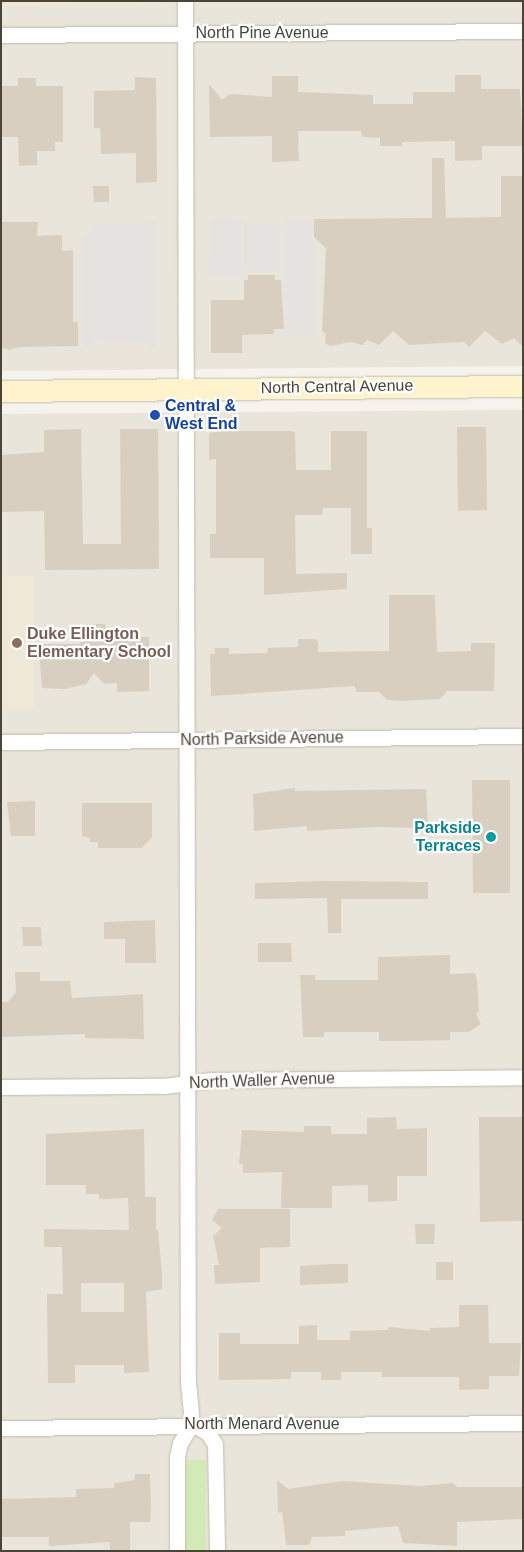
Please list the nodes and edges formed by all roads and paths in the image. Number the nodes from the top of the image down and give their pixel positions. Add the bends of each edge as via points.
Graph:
1 (185, 1) edge
2 (523, 31) edge
3 (185, 34) junction
4 (1, 35) edge
5 (523, 386) edge
6 (185, 389) junction
7 (1, 391) edge
8 (523, 736) edge
9 (186, 740) junction
10 (1, 742) edge
11 (523, 1077) edge
12 (189, 1082) junction
13 (1, 1087) edge
14 (523, 1423) edge
15 (192, 1424) junction
16 (1, 1428) edge
17 (177, 1551) edge
18 (217, 1551) edge

1 - 3 street
2 - 3 street, North Pine Avenue
3 - 4 street, North Pine Avenue
3 - 6 street
5 - 6 street, North Central Avenue
6 - 7 street, North Central Avenue
6 - 9 street
8 - 9 street, North Parkside Avenue
9 - 10 street, North Parkside Avenue
9 - 12 street
11 - 12 street, North Waller Avenue
12 - 13 street, North Waller Avenue via 164,1086
12 - 15 street via 188,1382
14 - 15 street, North Menard Avenue
15 - 16 street, North Menard Avenue
15 - 17 street via 180,1443 177,1457
15 - 18 street via 208,1433 215,1444

